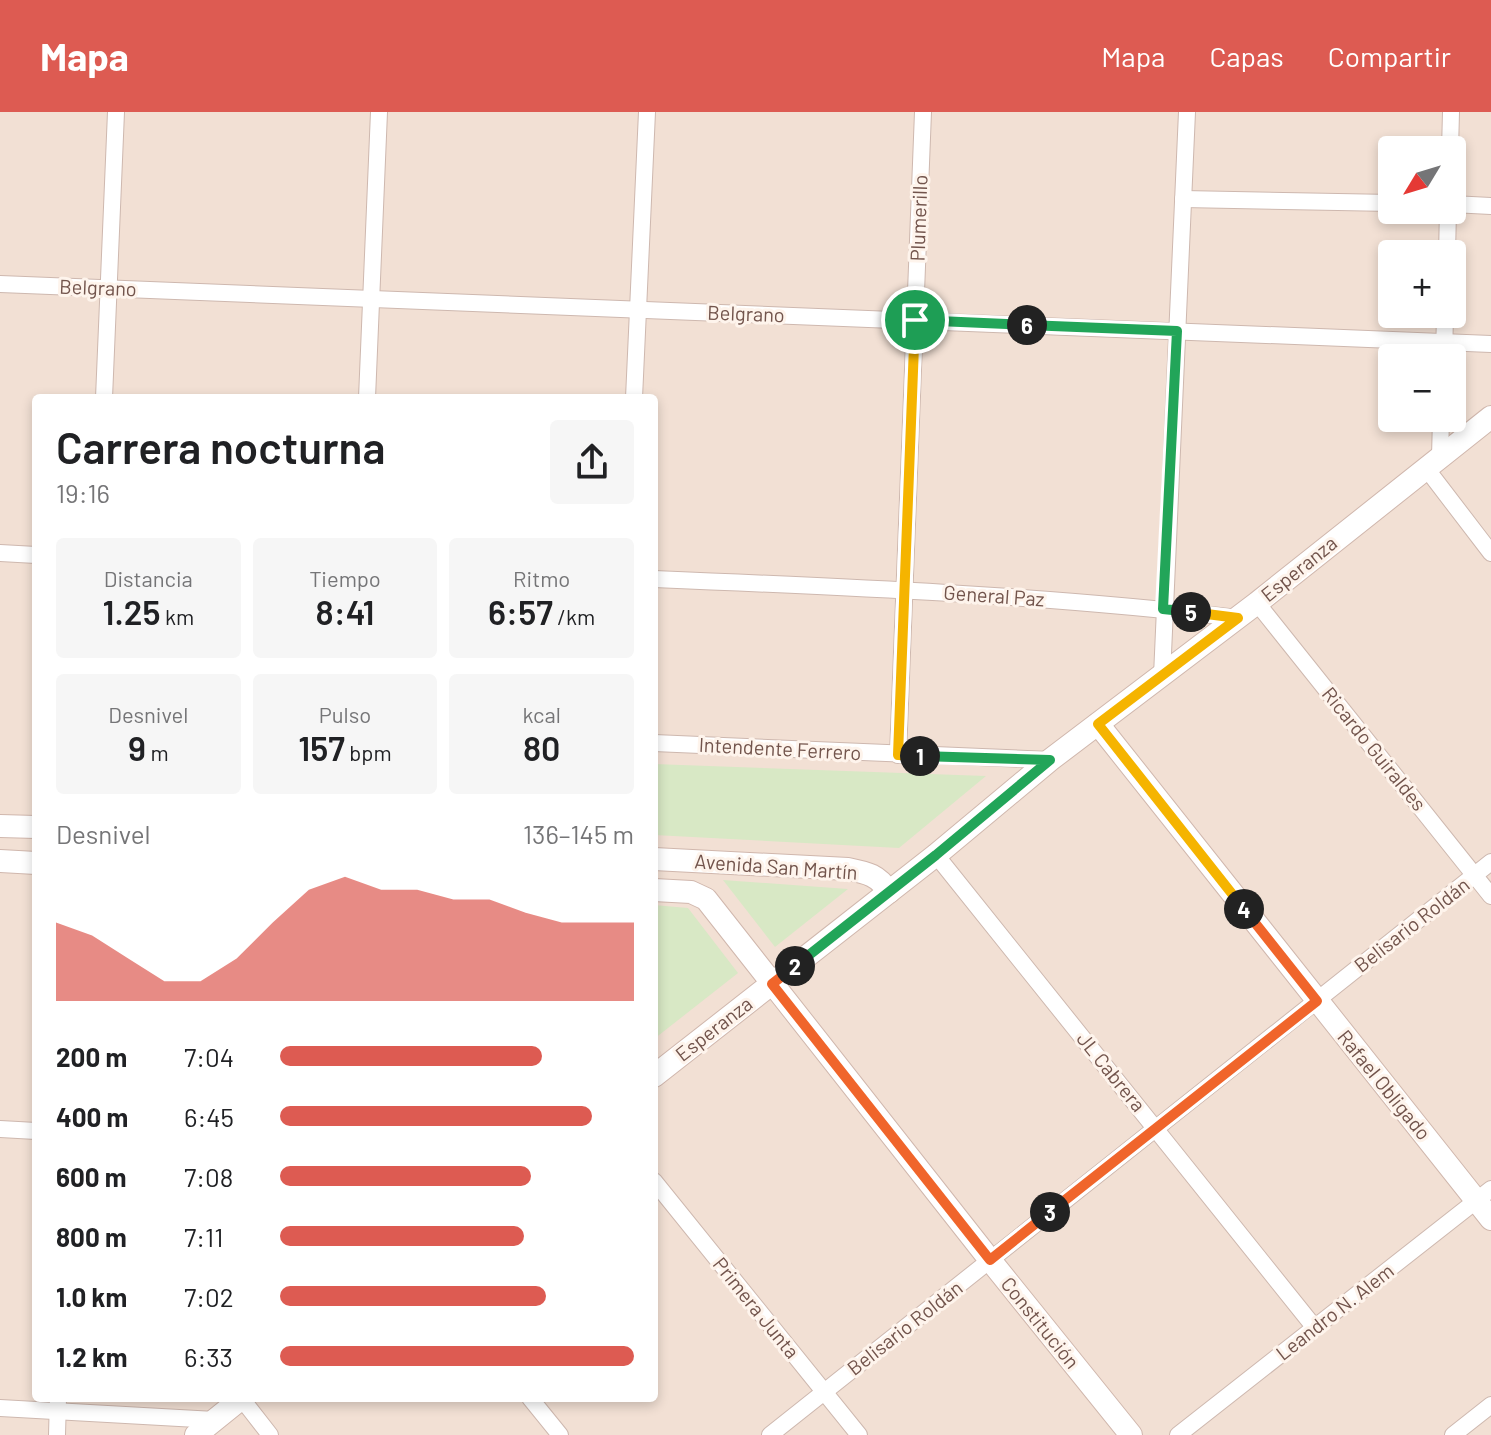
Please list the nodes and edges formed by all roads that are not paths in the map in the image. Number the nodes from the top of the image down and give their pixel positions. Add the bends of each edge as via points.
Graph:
1 (116, 112) edge
2 (379, 112) edge
3 (647, 112) edge
4 (923, 112) edge
5 (1187, 112) edge
6 (1451, 112) edge
7 (1450, 136) edge
8 (1183, 199) junction
9 (1378, 203) edge
10 (1466, 205) edge
11 (1491, 206) edge
12 (0, 284) edge
13 (109, 288) junction
14 (371, 299) junction
15 (638, 309) junction
16 (915, 320) junction
17 (1177, 331) junction
18 (1491, 344) edge
19 (1378, 345) edge
20 (1466, 347) edge
21 (104, 394) edge
22 (367, 394) edge
23 (634, 394) edge
24 (1491, 417) edge
25 (1438, 432) edge
26 (1433, 462) junction
27 (0, 553) edge
28 (1491, 553) edge
29 (32, 555) edge
30 (658, 579) edge
31 (904, 589) junction
32 (1257, 603) junction
33 (1163, 609) junction
34 (1238, 618) junction
35 (1162, 676) junction
36 (1098, 724) junction
37 (658, 743) edge
38 (898, 755) junction
39 (1050, 760) junction
40 (0, 826) edge
41 (32, 827) edge
42 (936, 855) junction
43 (658, 859) edge
44 (0, 861) edge
45 (1491, 862) edge
46 (32, 863) edge
47 (1475, 875) junction
48 (658, 890) edge
49 (889, 892) junction
50 (1491, 896) edge
51 (772, 984) junction
52 (1317, 1001) junction
53 (658, 1073) edge
54 (1156, 1128) junction
55 (0, 1129) edge
56 (32, 1131) edge
57 (658, 1186) edge
58 (1484, 1195) edge
59 (1491, 1219) edge
60 (990, 1260) junction
61 (1315, 1328) junction
62 (824, 1392) junction
63 (237, 1402) edge
64 (245, 1402) edge
65 (533, 1402) edge
66 (58, 1405) edge
67 (1491, 1405) edge
68 (0, 1408) edge
69 (215, 1420) junction
70 (57, 1435) edge
71 (196, 1435) edge
72 (270, 1435) edge
73 (560, 1435) edge
74 (770, 1435) edge
75 (859, 1435) edge
76 (1131, 1435) edge
77 (1178, 1435) edge
78 (1453, 1435) edge

1 - 13 street
2 - 14 street
3 - 15 street
4 - 16 street, Plumerillo
5 - 8 street
6 - 7 street
8 - 9 street
8 - 17 street
10 - 11 street
12 - 13 street, Belgrano
13 - 14 street, Belgrano
13 - 21 street
14 - 15 street, Belgrano
14 - 22 street
15 - 16 street, Belgrano
15 - 23 street
16 - 17 street, Belgrano
16 - 31 street, Plumerillo
17 - 19 street, Belgrano
17 - 33 street
18 - 20 street, Belgrano
24 - 26 main road, Esperanza
25 - 26 street
26 - 28 street
26 - 32 main road, Esperanza
27 - 29 street
30 - 31 street, General Paz
31 - 33 street, General Paz
31 - 38 street, Plumerillo
32 - 34 main road, Esperanza
32 - 47 street, Ricardo Guiraldes
33 - 34 street, General Paz
33 - 35 street
34 - 35 main road, Esperanza
35 - 36 main road, Esperanza
36 - 39 main road, Esperanza
36 - 52 main road, Rafael Obligado
37 - 38 street, Intendente Ferrero
38 - 39 street, Intendente Ferrero
39 - 42 main road, Esperanza
40 - 41 main road
42 - 49 main road, Esperanza
42 - 54 street, JL Cabrera
43 - 49 main road, Avenida San Martín via 848,869 872,873
44 - 46 main road
45 - 47 street, Belisario Roldán
47 - 50 street, Ricardo Guiraldes
47 - 52 street, Belisario Roldán
48 - 51 main road, Avenida San Martín via 691,892 706,899
49 - 51 main road, Esperanza
51 - 53 main road, Esperanza
51 - 60 main road, Constitución
52 - 54 street, Belisario Roldán
52 - 58 main road, Rafael Obligado
54 - 60 street, Belisario Roldán
54 - 61 street, JL Cabrera
55 - 56 street
57 - 62 street, Primera Junta
58 - 59 main road, Rafael Obligado
58 - 61 street, Leandro N. Alem
60 - 62 street, Belisario Roldán
60 - 76 main road, Constitución
61 - 77 street, Leandro N. Alem
62 - 74 street, Belisario Roldán
62 - 75 street, Primera Junta
63 - 69 main road
64 - 72 street
65 - 73 street
66 - 68 street
66 - 69 street
66 - 70 street
67 - 78 street
69 - 71 main road

